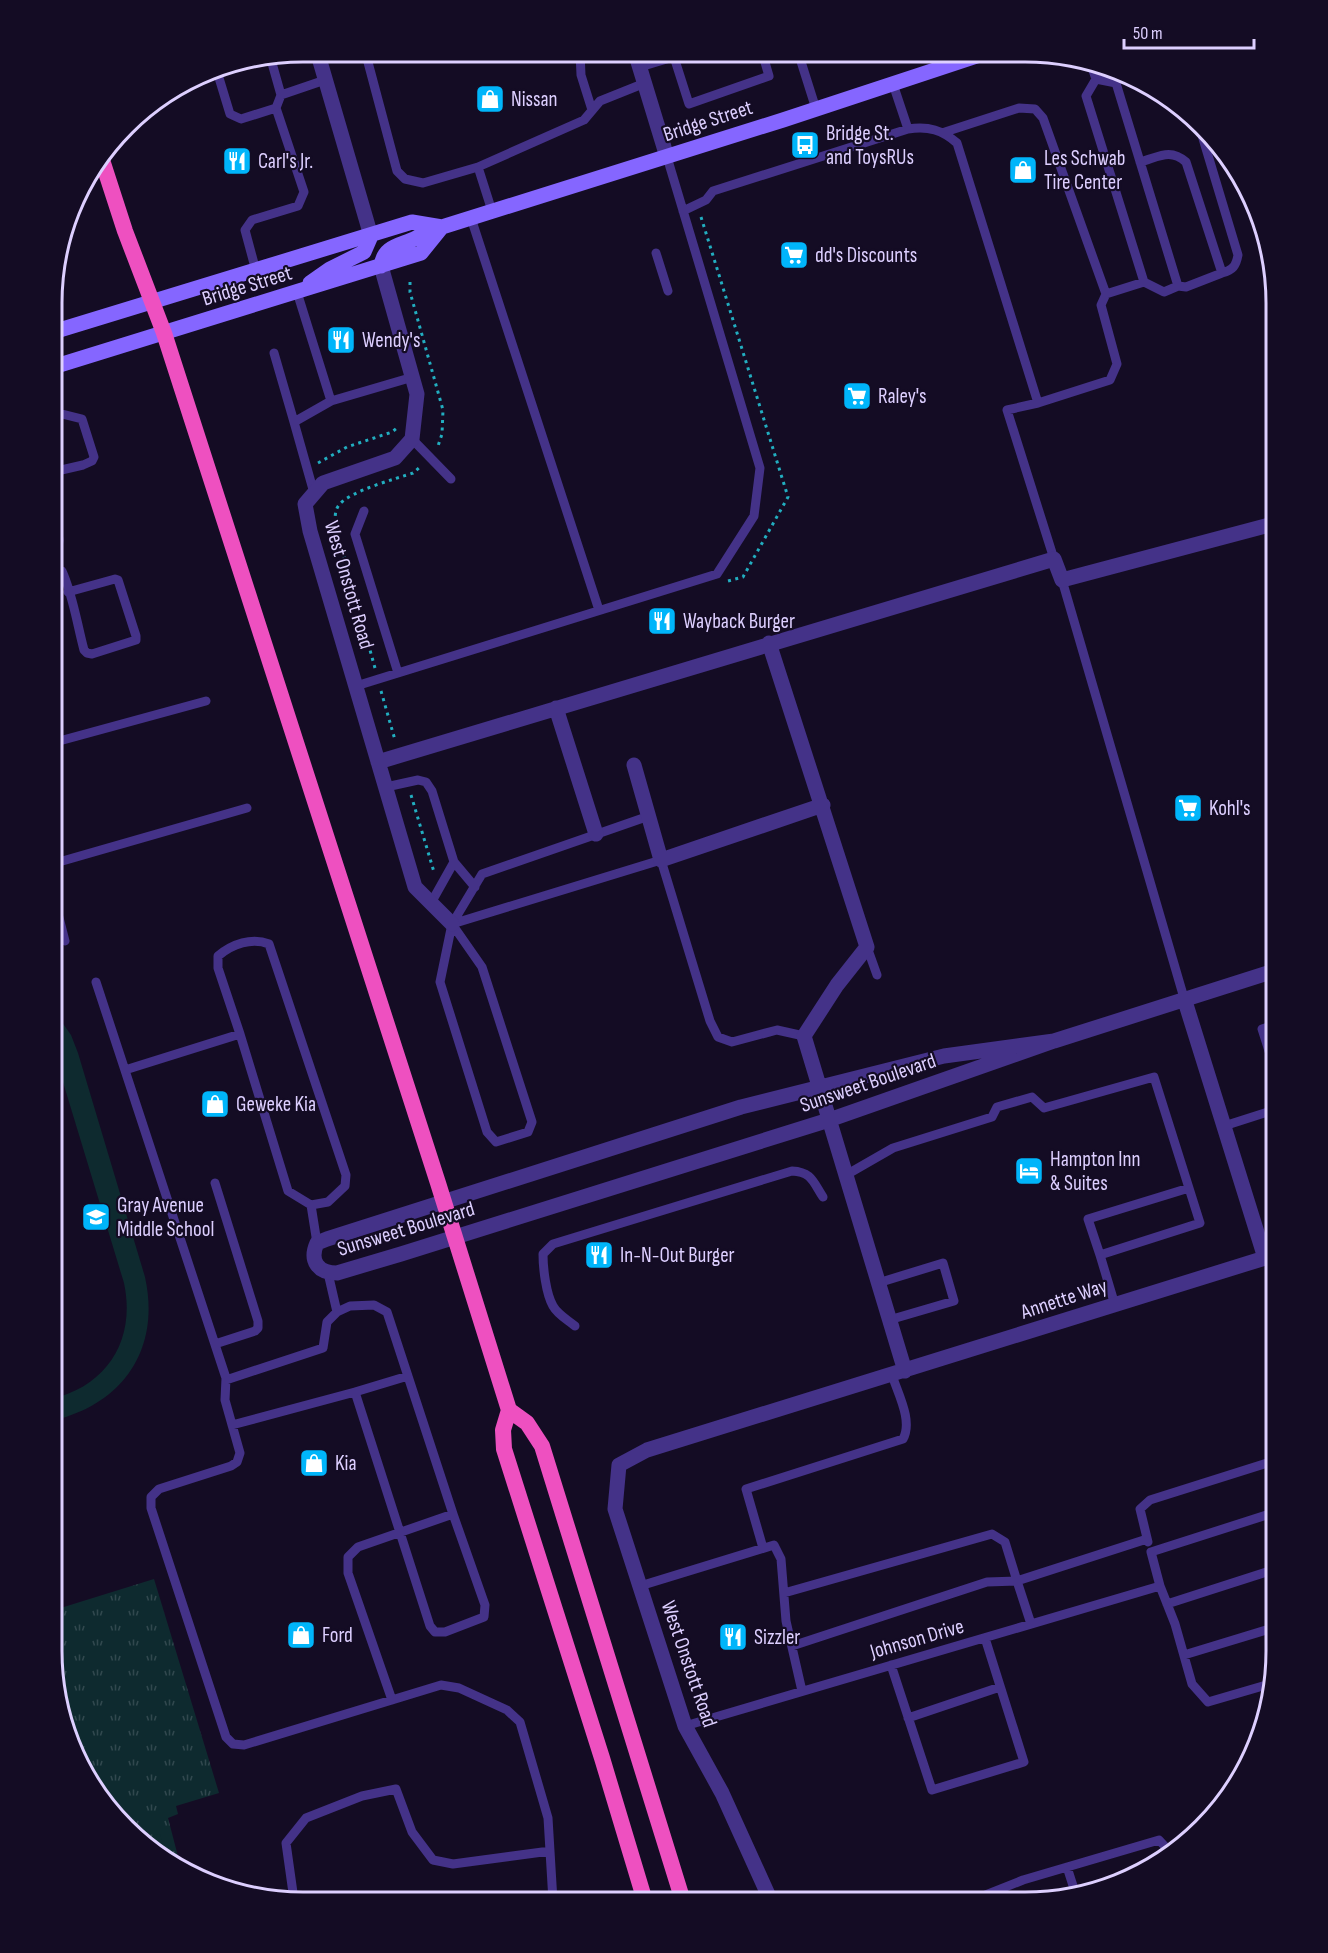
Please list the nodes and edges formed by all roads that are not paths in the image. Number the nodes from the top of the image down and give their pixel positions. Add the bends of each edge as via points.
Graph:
1 (320, 62) edge
2 (368, 62) edge
3 (580, 62) edge
4 (638, 62) edge
5 (657, 62) edge
6 (676, 62) edge
7 (765, 62) edge
8 (801, 62) edge
9 (959, 62) edge
10 (272, 64) edge
11 (640, 67) junction
12 (1096, 72) edge
13 (219, 77) edge
14 (1096, 79) junction
15 (326, 80) junction
16 (645, 83) junction
17 (893, 84) junction
18 (281, 95) junction
19 (276, 108) junction
20 (816, 109) junction
21 (592, 110) junction
22 (908, 129) junction
23 (945, 132) junction
24 (1203, 140) edge
25 (667, 157) junction
26 (1140, 162) junction
27 (104, 166) edge
28 (478, 166) junction
29 (492, 211) junction
30 (683, 211) junction
31 (471, 218) junction
32 (436, 226) junction
33 (371, 236) junction
34 (656, 253) dead end
35 (381, 266) junction
36 (256, 272) junction
37 (1222, 273) junction
38 (1144, 282) junction
39 (1178, 286) junction
40 (668, 291) dead end
41 (297, 292) junction
42 (1106, 294) junction
43 (153, 303) junction
44 (62, 329) edge
45 (164, 333) junction
46 (274, 353) dead end
47 (62, 364) edge
48 (412, 377) junction
49 (331, 401) junction
50 (1038, 403) junction
51 (62, 414) edge
52 (294, 422) junction
53 (412, 439) junction
54 (62, 470) edge
55 (451, 479) dead end
56 (314, 493) junction
57 (364, 511) dead end
58 (1267, 526) edge
59 (1054, 559) junction
60 (62, 571) edge
61 (1062, 580) junction
62 (68, 592) junction
63 (599, 610) junction
64 (769, 643) junction
65 (398, 673) junction
66 (356, 686) junction
67 (206, 700) dead end
68 (556, 708) junction
69 (62, 740) edge
70 (378, 762) junction
71 (634, 765) dead end
72 (386, 787) junction
73 (823, 805) junction
74 (247, 808) dead end
75 (649, 816) junction
76 (596, 834) junction
77 (661, 860) junction
78 (62, 861) edge
79 (454, 862) junction
80 (475, 887) junction
81 (431, 903) junction
82 (452, 924) junction
83 (62, 926) edge
84 (66, 941) dead end
85 (867, 947) junction
86 (1267, 973) edge
87 (877, 975) dead end
88 (96, 982) dead end
89 (1184, 998) junction
90 (1267, 1027) edge
91 (240, 1034) junction
92 (804, 1036) junction
93 (1054, 1041) junction
94 (1267, 1045) edge
95 (125, 1070) junction
96 (820, 1088) junction
97 (1267, 1112) edge
98 (829, 1120) junction
99 (1224, 1126) junction
100 (846, 1175) junction
101 (215, 1184) dead end
102 (1188, 1188) junction
103 (823, 1197) dead end
104 (444, 1202) junction
105 (311, 1205) junction
106 (455, 1237) junction
107 (317, 1243) junction
108 (1100, 1255) junction
109 (328, 1273) junction
110 (879, 1283) junction
111 (1115, 1305) junction
112 (336, 1312) junction
113 (890, 1320) junction
114 (575, 1326) dead end
115 (215, 1344) junction
116 (899, 1373) junction
117 (408, 1376) junction
118 (226, 1380) junction
119 (355, 1392) junction
120 (508, 1410) junction
121 (232, 1425) junction
122 (1267, 1463) edge
123 (619, 1465) joint
124 (453, 1514) junction
125 (1267, 1515) edge
126 (399, 1533) junction
127 (1147, 1539) junction
128 (763, 1548) junction
129 (1150, 1552) junction
130 (1267, 1572) edge
131 (1017, 1581) junction
132 (640, 1586) junction
133 (1160, 1586) junction
134 (784, 1593) junction
135 (1167, 1604) junction
136 (1031, 1624) junction
137 (1267, 1630) edge
138 (985, 1638) junction
139 (792, 1646) junction
140 (1184, 1655) junction
141 (891, 1665) junction
142 (1264, 1686) edge
143 (1000, 1687) junction
144 (802, 1691) junction
145 (392, 1700) junction
146 (908, 1718) junction
147 (685, 1725) junction
148 (1165, 1847) edge
149 (550, 1851) junction
150 (1067, 1867) junction
151 (1073, 1887) edge
152 (293, 1891) edge
153 (552, 1892) edge
154 (642, 1892) edge
155 (680, 1892) edge
156 (767, 1892) edge
157 (993, 1892) edge

1 - 15 street
2 - 28 lane via 397,171 405,179 423,183
3 - 21 lane
4 - 11 street
5 - 11 lane
6 - 7 lane via 689,104 769,76
8 - 20 lane
9 - 17 main road, Bridge Street
10 - 18 lane
11 - 16 street
12 - 14 lane
13 - 19 lane via 230,114 241,118
14 - 26 lane via 1116,83
14 - 38 lane via 1086,96
15 - 18 lane
15 - 33 street
16 - 21 lane via 600,100
16 - 25 street
17 - 20 main road, Bridge Street
17 - 22 lane
18 - 19 lane
19 - 36 lane via 304,192 298,206 252,220 245,230
20 - 25 main road, Bridge Street
21 - 28 lane via 584,120
22 - 23 lane via 924,126
22 - 30 lane via 713,191 706,200
23 - 42 lane via 1019,108 1035,109 1043,118
23 - 50 lane via 957,143
24 - 37 lane via 1238,255 1230,271
25 - 29 main road, Bridge Street
25 - 30 lane
26 - 37 lane via 1169,153 1186,162
26 - 39 lane
27 - 43 highway
28 - 29 lane
29 - 31 main road, Bridge Street
30 - 63 lane via 760,468 754,516 717,574
31 - 32 main road, Bridge Street
31 - 63 lane
32 - 33 main road, Bridge Street via 412,222
32 - 35 main road, Bridge Street via 421,253
33 - 36 main road, Bridge Street
33 - 41 main road via 364,252 330,268
34 - 40 lane
35 - 41 main road, Bridge Street
35 - 48 street
36 - 43 main road, Bridge Street
37 - 39 lane via 1186,287
38 - 39 lane via 1164,292
38 - 42 lane
41 - 45 main road, Bridge Street
41 - 49 lane
42 - 50 lane via 1101,305 1117,364 1110,380
43 - 44 main road, Bridge Street
43 - 45 highway
45 - 47 main road, Bridge Street
45 - 104 highway
46 - 52 lane
48 - 49 lane
48 - 53 street via 417,394
49 - 52 lane
50 - 59 lane via 1007,410
51 - 54 lane via 82,418 94,457 83,465
52 - 56 lane
53 - 55 lane
53 - 56 street via 395,458 323,483
56 - 66 street, West Onstott Road via 305,504 310,531
57 - 65 lane via 354,534
58 - 61 street
59 - 61 street
59 - 64 street
60 - 62 lane
61 - 89 lane
62 - 62 lane via 87,653 136,640 118,580
63 - 65 lane
64 - 68 street
64 - 73 street
65 - 66 lane
66 - 70 street, West Onstott Road
67 - 69 lane
68 - 70 street
68 - 76 street
70 - 72 street, West Onstott Road
71 - 75 street
72 - 79 lane via 426,782
72 - 81 street, West Onstott Road via 416,887
73 - 77 street
73 - 85 street
74 - 78 lane
75 - 76 lane
75 - 77 street
76 - 80 lane via 482,874
77 - 82 lane
77 - 92 lane via 718,1038 732,1042 777,1029
79 - 80 lane
79 - 81 lane
80 - 82 lane
81 - 82 street, West Onstott Road
82 - 82 lane via 440,982 487,1132 496,1142 528,1132 532,1122 482,967
83 - 84 lane
85 - 87 lane
85 - 92 street via 837,984
86 - 89 street, Sunsweet Boulevard
88 - 95 lane
89 - 93 street, Sunsweet Boulevard
89 - 99 street, Annette Way
90 - 94 lane via 1262,1029
91 - 95 lane
91 - 105 lane via 288,1191
91 - 105 lane via 218,968 218,956 228,948 257,940 269,944 346,1175 345,1186 337,1196
92 - 96 street
93 - 96 street, Sunsweet Boulevard via 944,1056
93 - 98 street, Sunsweet Boulevard
95 - 115 lane
96 - 98 street
96 - 104 street, Sunsweet Boulevard via 741,1107
97 - 99 lane
98 - 100 street
98 - 106 street, Sunsweet Boulevard
99 - 111 street, Annette Way via 1265,1258
100 - 102 lane via 893,1148 992,1118 997,1107 1032,1097 1044,1108 1154,1077
100 - 110 street
101 - 115 lane via 258,1321 255,1331
102 - 108 lane via 1200,1223
102 - 108 lane via 1088,1219
103 - 114 lane via 811,1178 792,1171 554,1244 543,1254 543,1268 553,1306
104 - 106 highway
104 - 107 street, Sunsweet Boulevard
105 - 107 lane
106 - 109 street, Sunsweet Boulevard
106 - 120 highway
107 - 109 street, Sunsweet Boulevard via 314,1261
108 - 111 lane
109 - 112 lane
110 - 113 street
110 - 113 lane via 943,1263 954,1301
111 - 116 street, Annette Way
112 - 117 lane via 350,1306 374,1305 387,1312
112 - 118 lane via 327,1322 323,1348
113 - 116 street
115 - 118 lane
116 - 123 street, Annette Way via 647,1450
116 - 128 lane via 907,1432 903,1439 746,1489
117 - 119 lane
117 - 124 lane
118 - 121 lane via 225,1400
119 - 121 lane
119 - 126 lane
120 - 154 highway via 504,1449
120 - 155 highway via 527,1423 542,1446
121 - 145 lane via 240,1453 237,1462 159,1489 151,1497 151,1508 226,1737 233,1744 244,1745
122 - 127 lane via 1150,1500 1140,1509
123 - 132 street, West Onstott Road via 615,1509
124 - 126 lane
124 - 126 lane via 485,1605 484,1617 445,1632 435,1632 430,1626
125 - 129 lane
126 - 145 lane via 358,1548 348,1557 348,1573
127 - 129 lane
127 - 131 lane
128 - 132 lane
128 - 134 lane via 774,1545 782,1559
129 - 133 lane
130 - 135 lane
131 - 134 lane via 1005,1542 992,1534
131 - 136 lane
131 - 139 lane via 987,1582
132 - 147 street, West Onstott Road
133 - 135 lane
133 - 136 lane, Johnson Drive
134 - 139 lane
135 - 140 lane
136 - 138 lane, Johnson Drive
137 - 140 lane
138 - 141 lane, Johnson Drive
138 - 143 lane
139 - 144 lane
140 - 142 lane via 1192,1684 1208,1702
141 - 144 lane, Johnson Drive
141 - 146 lane
143 - 146 lane
143 - 146 lane via 1024,1762 932,1790
144 - 147 lane, Johnson Drive
145 - 149 lane via 441,1685 459,1688 507,1710 520,1722 548,1818
147 - 156 street, West Onstott Road via 722,1793
148 - 150 lane via 1159,1840
149 - 152 lane via 453,1864 433,1860 412,1832 396,1789 362,1796 306,1818 286,1843
149 - 153 lane
150 - 151 lane
150 - 157 lane

